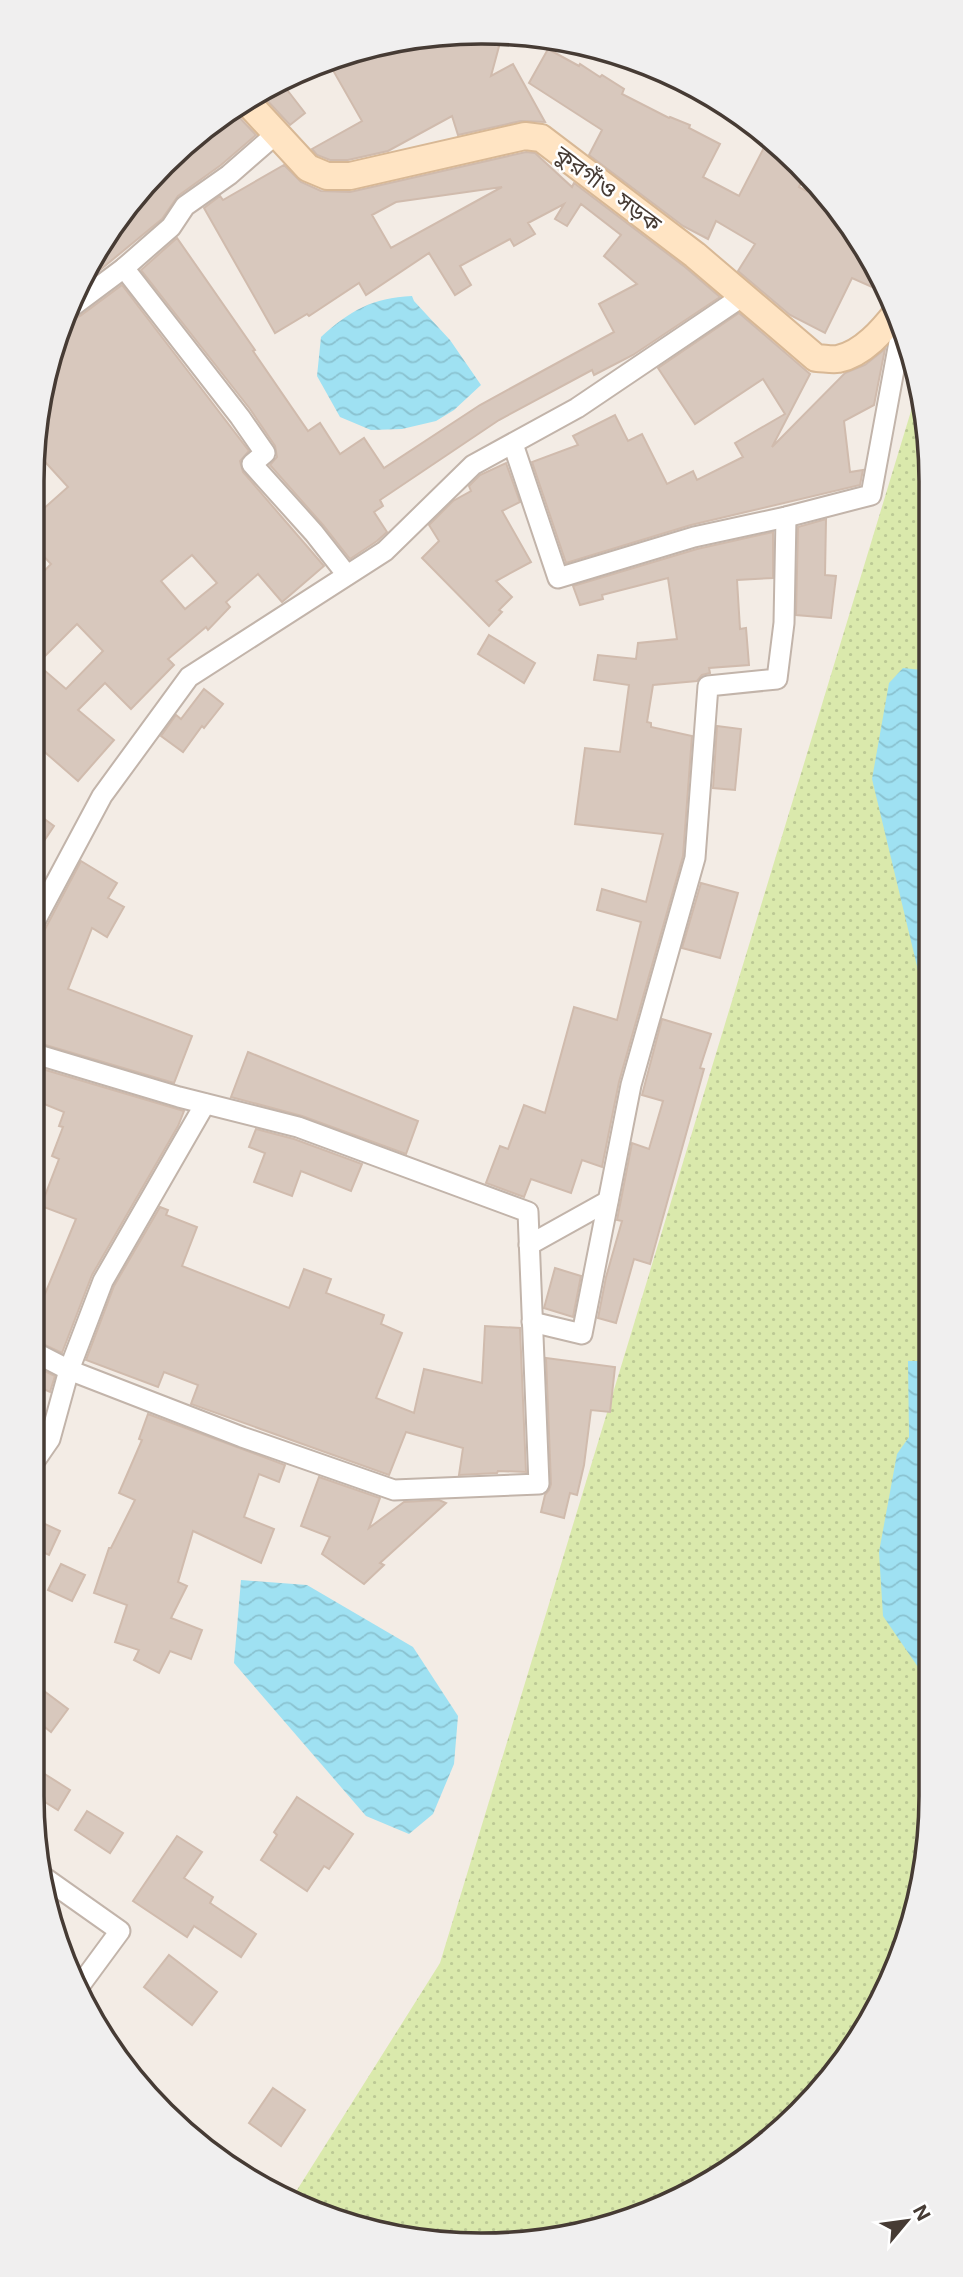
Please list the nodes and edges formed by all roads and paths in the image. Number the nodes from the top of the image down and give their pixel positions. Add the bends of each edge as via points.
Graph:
1 (253, 108) edge
2 (276, 134) junction
3 (124, 268) junction
4 (743, 296) junction
5 (84, 298) edge
6 (889, 322) edge
7 (898, 348) edge
8 (513, 444) junction
9 (786, 517) junction
10 (347, 575) junction
11 (44, 905) edge
12 (44, 1057) edge
13 (205, 1104) junction
14 (608, 1201) junction
15 (529, 1245) junction
16 (532, 1322) junction
17 (44, 1357) edge
18 (69, 1370) junction
19 (44, 1435) edge
20 (50, 1438) junction
21 (44, 1447) edge
22 (53, 1883) edge
23 (84, 1979) edge

1 - 2 street, কুরগাঁও সড়ক
2 - 3 street via 185,206 171,227
2 - 4 street, কুরগাঁও সড়ক via 308,168 327,176 350,176 525,136 541,138
3 - 5 street
3 - 10 street via 265,453 252,464
4 - 6 street, কুরগাঁও সড়ক via 816,358 838,359 860,349
4 - 8 street via 577,408
7 - 9 street via 871,495
8 - 9 street via 558,578 694,537
8 - 10 street via 473,465 385,551
9 - 14 street via 784,623 776,678 708,686 695,858 631,1085
10 - 11 street via 189,677 102,796
12 - 13 street
13 - 15 street via 298,1127 528,1212
13 - 18 street via 103,1281
14 - 15 street
14 - 16 street via 582,1334
15 - 16 street
16 - 18 street via 539,1484 394,1490
17 - 18 street
18 - 20 street
19 - 20 street
20 - 21 street
22 - 23 street via 120,1931

